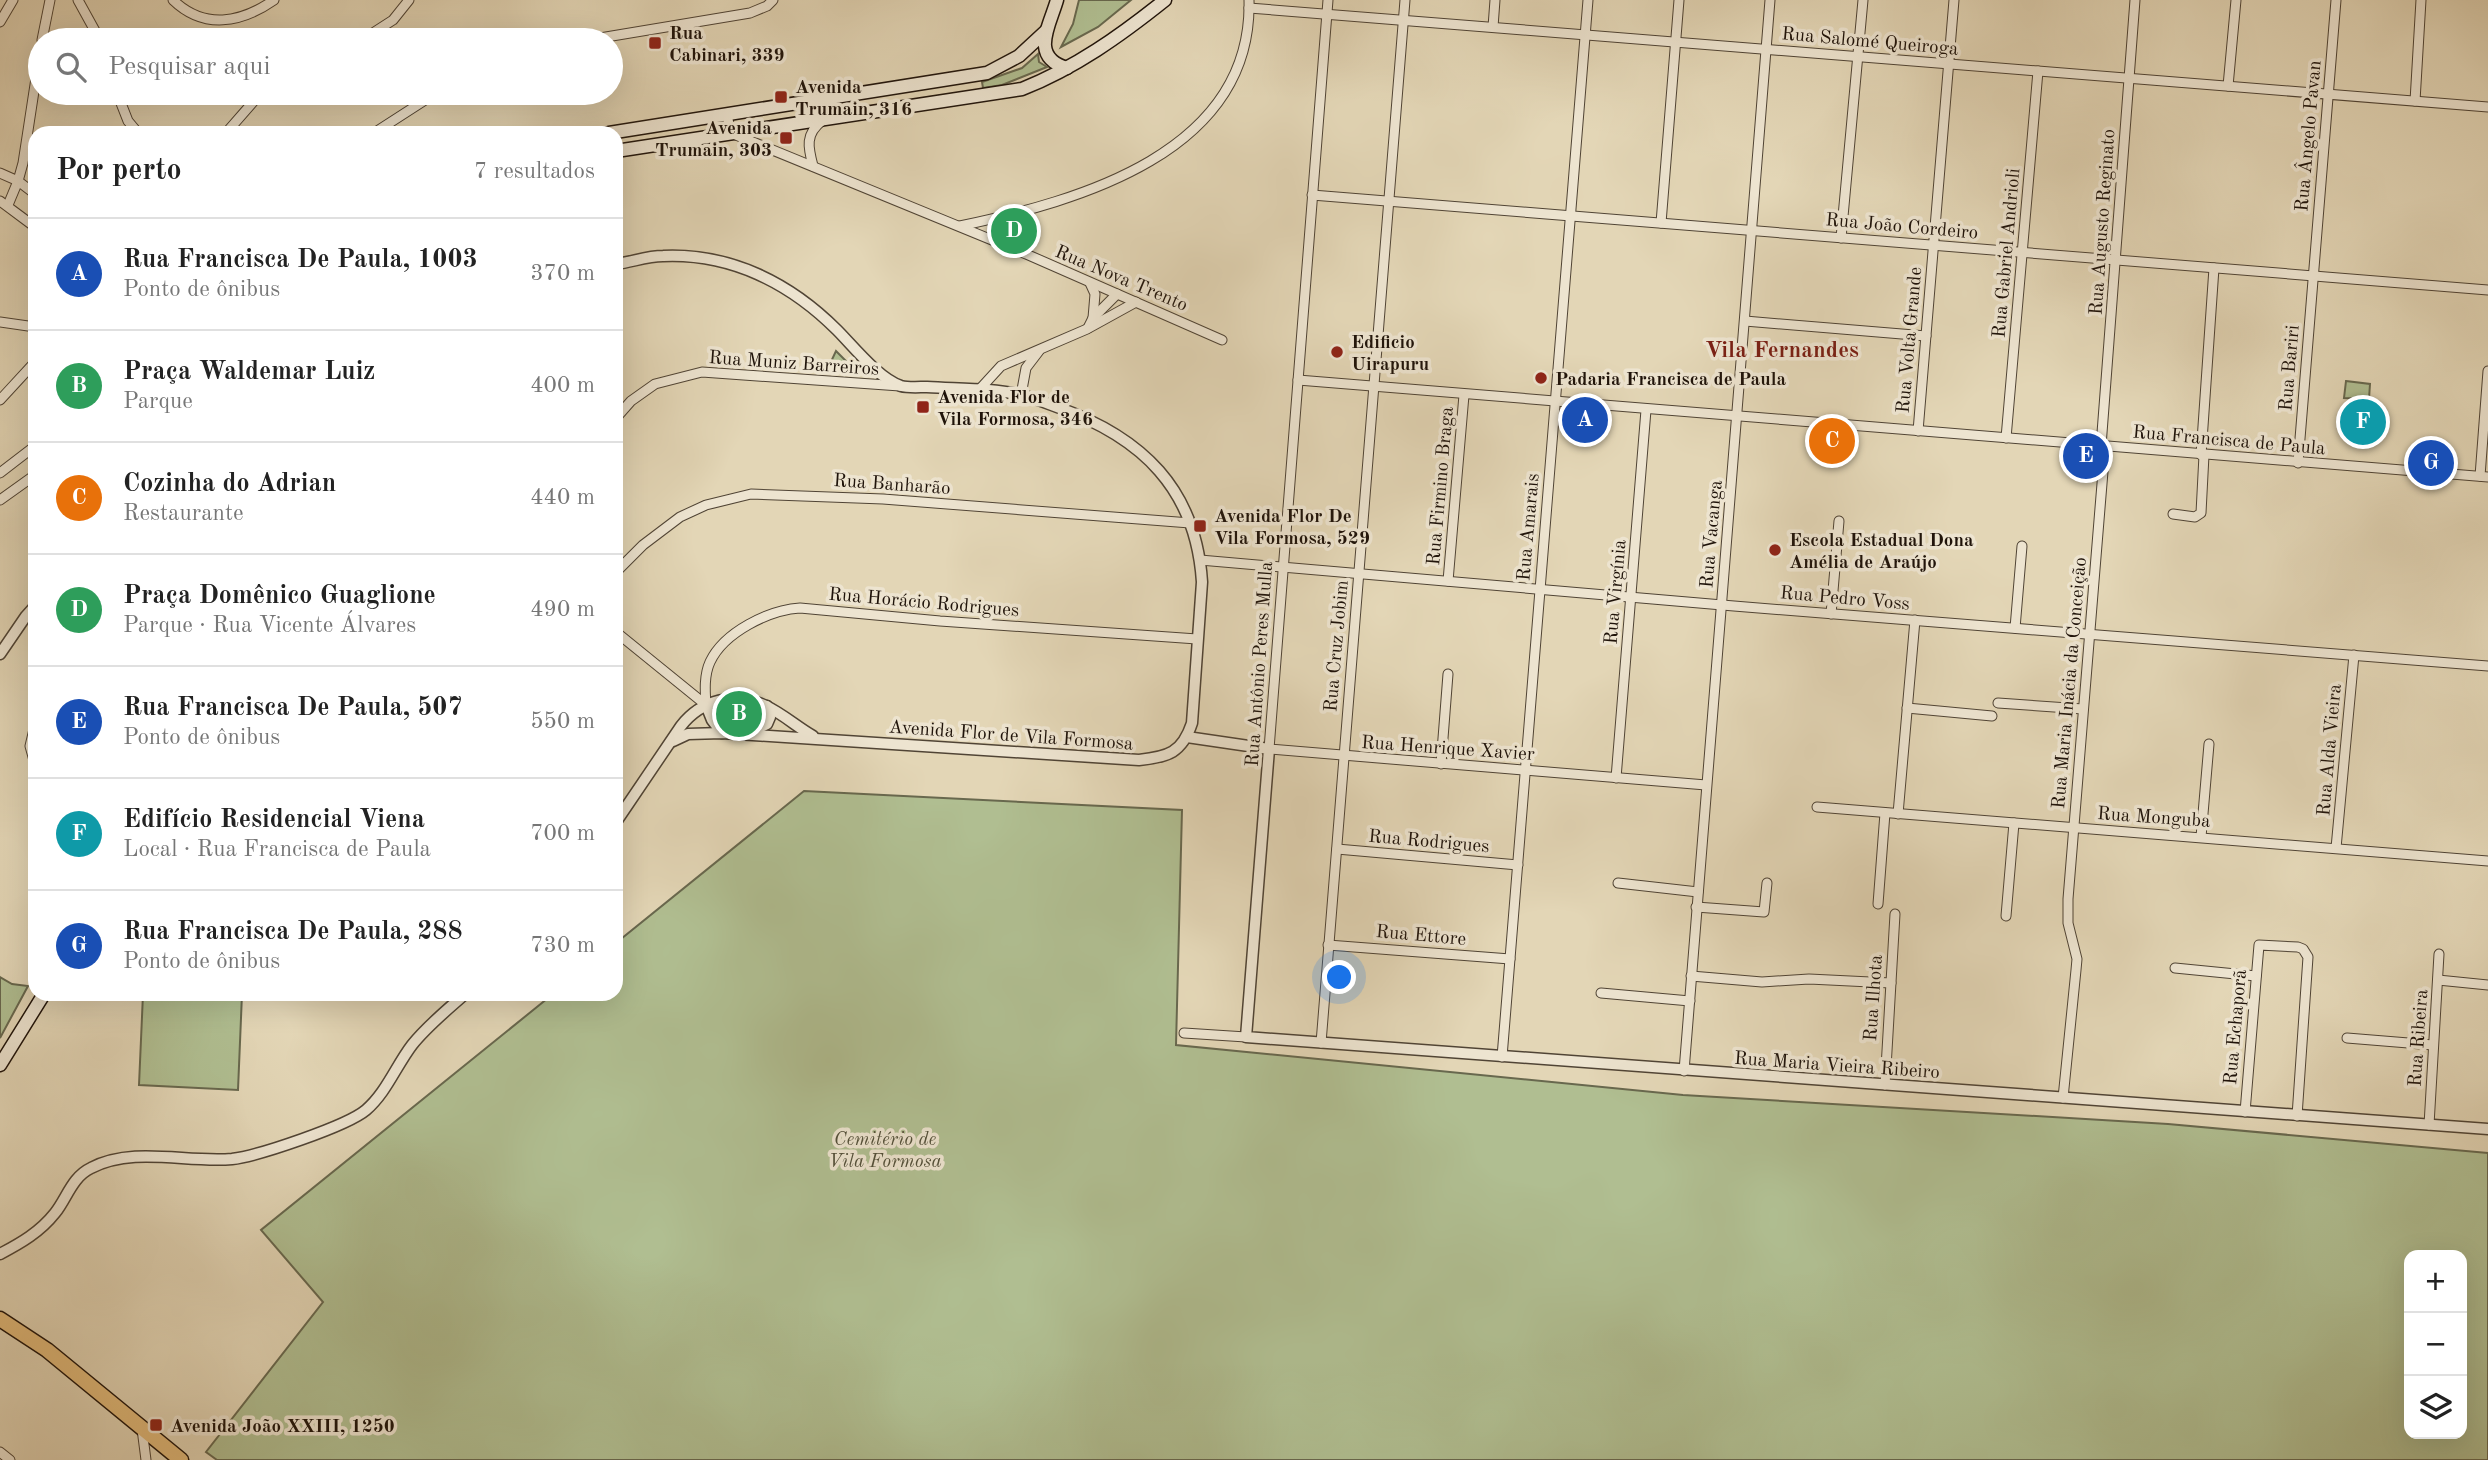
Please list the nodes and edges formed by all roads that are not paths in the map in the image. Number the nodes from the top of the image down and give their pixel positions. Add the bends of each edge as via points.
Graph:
1 (13, 0) edge
2 (50, 0) edge
3 (78, 0) edge
4 (173, 0) edge
5 (274, 0) edge
6 (410, 0) edge
7 (773, 0) edge
8 (1057, 0) edge
9 (1154, 0) edge
10 (1164, 0) edge
11 (1328, 0) edge
12 (1405, 0) edge
13 (1496, 0) edge
14 (1588, 0) edge
15 (1679, 0) edge
16 (1770, 0) edge
17 (1863, 0) edge
18 (1954, 0) edge
19 (2136, 0) edge
20 (2236, 0) edge
21 (2336, 0) edge
22 (2421, 0) edge
23 (1249, 4) edge
24 (1149, 13) junction
25 (1326, 14) junction
26 (1403, 21) junction
27 (0, 22) edge
28 (1493, 27) junction
29 (44, 28) edge
30 (93, 28) edge
31 (381, 28) edge
32 (1046, 31) junction
33 (623, 34) edge
34 (1586, 34) junction
35 (1676, 42) junction
36 (1766, 49) junction
37 (1858, 57) junction
38 (1949, 64) junction
39 (1067, 68) junction
40 (2038, 71) junction
41 (2129, 78) junction
42 (2228, 86) junction
43 (2328, 93) junction
44 (2415, 101) junction
45 (31, 105) edge
46 (122, 105) edge
47 (250, 105) edge
48 (417, 105) edge
49 (2488, 107) edge
50 (727, 114) junction
51 (828, 117) junction
52 (132, 126) edge
53 (232, 126) edge
54 (385, 126) edge
55 (623, 131) edge
56 (731, 133) junction
57 (623, 150) edge
58 (813, 166) junction
59 (0, 173) edge
60 (19, 181) junction
61 (28, 188) edge
62 (1312, 195) junction
63 (1388, 201) junction
64 (4, 203) edge
65 (1570, 215) junction
66 (28, 222) edge
67 (1661, 223) junction
68 (958, 226) junction
69 (1752, 230) junction
70 (1841, 238) junction
71 (1934, 245) junction
72 (2022, 252) junction
73 (2116, 260) junction
74 (623, 263) edge
75 (2214, 268) junction
76 (2313, 275) junction
77 (1090, 283) junction
78 (2488, 290) edge
79 (1117, 294) junction
80 (1136, 302) junction
81 (1093, 318) junction
82 (1745, 321) junction
83 (0, 323) edge
84 (28, 326) edge
85 (1087, 329) junction
86 (1926, 336) junction
87 (1222, 340) dead end
88 (1040, 350) junction
89 (28, 370) edge
90 (2488, 371) edge
91 (1298, 380) junction
92 (900, 386) junction
93 (1373, 387) junction
94 (979, 390) junction
95 (1021, 395) junction
96 (1464, 395) junction
97 (0, 400) edge
98 (1555, 402) junction
99 (623, 410) edge
100 (1646, 410) junction
101 (1738, 416) junction
102 (1919, 431) junction
103 (2006, 438) junction
104 (2103, 446) junction
105 (28, 451) edge
106 (2202, 455) junction
107 (2298, 463) junction
108 (0, 473) edge
109 (2484, 477) edge
110 (28, 480) edge
111 (0, 500) edge
112 (2173, 514) dead end
113 (1839, 521) dead end
114 (1190, 523) junction
115 (2022, 546) dead end
116 (1200, 560) junction
117 (623, 565) edge
118 (1282, 568) junction
119 (1358, 574) junction
120 (1448, 581) junction
121 (1540, 588) junction
122 (1631, 596) junction
123 (1722, 605) junction
124 (28, 614) edge
125 (1831, 614) junction
126 (1915, 620) junction
127 (2015, 628) junction
128 (2090, 634) junction
129 (623, 638) edge
130 (1197, 639) junction
131 (0, 654) edge
132 (2354, 655) junction
133 (2488, 666) edge
134 (1448, 674) dead end
135 (1998, 703) dead end
136 (706, 705) junction
137 (767, 706) junction
138 (1907, 708) junction
139 (2083, 709) junction
140 (1992, 716) dead end
141 (722, 733) junction
142 (745, 734) junction
143 (1187, 737) junction
144 (819, 739) junction
145 (673, 741) junction
146 (2209, 744) dead end
147 (1269, 749) junction
148 (1344, 757) junction
149 (1441, 764) junction
150 (1524, 771) junction
151 (1616, 778) junction
152 (1706, 785) junction
153 (1817, 807) dead end
154 (623, 812) edge
155 (1885, 813) junction
156 (1898, 814) junction
157 (2014, 823) junction
158 (2073, 828) junction
159 (2201, 837) junction
160 (2336, 848) junction
161 (1337, 849) junction
162 (2488, 861) edge
163 (1518, 865) junction
164 (1618, 883) dead end
165 (1767, 883) dead end
166 (1698, 892) junction
167 (1878, 904) dead end
168 (1696, 907) junction
169 (1895, 914) dead end
170 (2006, 916) dead end
171 (1328, 945) junction
172 (2439, 954) dead end
173 (1510, 959) junction
174 (2175, 968) dead end
175 (1691, 976) junction
176 (2256, 976) junction
177 (2438, 981) junction
178 (1891, 983) junction
179 (2488, 985) edge
180 (1601, 993) dead end
181 (40, 1001) edge
182 (458, 1001) edge
183 (1690, 1001) junction
184 (1184, 1033) dead end
185 (1246, 1037) junction
186 (2347, 1038) dead end
187 (1321, 1043) junction
188 (2433, 1045) junction
189 (1502, 1057) junction
190 (0, 1065) edge
191 (1685, 1071) junction
192 (1885, 1085) junction
193 (2063, 1098) junction
194 (2245, 1112) junction
195 (2297, 1116) junction
196 (2429, 1125) junction
197 (2488, 1129) edge
198 (0, 1254) edge
199 (0, 1320) edge
200 (142, 1429) junction
201 (0, 1452) edge
202 (10, 1460) edge
203 (146, 1460) edge
204 (181, 1460) edge

1 - 27 street
2 - 29 street
3 - 30 street
4 - 5 street via 194,14 218,21 231,20
6 - 31 street
7 - 33 street via 750,13
8 - 32 main road
9 - 24 main road
10 - 24 main road
11 - 25 street, Rua Antônio Peres Mulla
12 - 26 street, Rua Cruz Jobim
13 - 28 street
14 - 34 street, Rua Amarais
15 - 35 street
16 - 36 street, Rua Vacanga
17 - 37 street
18 - 38 street, Rua Volta Grande
19 - 41 street, Rua Augusto Reginato
20 - 42 street
21 - 43 street, Rua Ângelo Pavan
22 - 44 street
23 - 25 street, Rua Salomé Queiroga
23 - 68 street via 1242,51 1222,95 1167,151 1082,194
24 - 39 main road via 1107,46
25 - 26 street, Rua Salomé Queiroga
25 - 62 street, Rua Antônio Peres Mulla
26 - 28 street, Rua Salomé Queiroga
26 - 63 street, Rua Cruz Jobim
28 - 34 street, Rua Salomé Queiroga
32 - 39 main road via 1047,55
32 - 50 main road via 1019,56 987,73
34 - 35 street, Rua Salomé Queiroga
34 - 65 street, Rua Amarais
35 - 36 street, Rua Salomé Queiroga
35 - 67 street
36 - 37 street, Rua Salomé Queiroga
36 - 69 street, Rua Vacanga
37 - 38 street, Rua Salomé Queiroga
37 - 70 street
38 - 40 street, Rua Salomé Queiroga
38 - 71 street, Rua Volta Grande
39 - 51 main road via 1004,93
40 - 41 street, Rua Salomé Queiroga
40 - 72 street, Rua Gabriel Andrioli
41 - 42 street, Rua Salomé Queiroga
41 - 73 street, Rua Augusto Reginato
42 - 43 street, Rua Salomé Queiroga
43 - 44 street, Rua Salomé Queiroga
43 - 76 street, Rua Ângelo Pavan
44 - 49 street, Rua Salomé Queiroga
45 - 60 street
46 - 52 street
47 - 53 street
48 - 54 street
50 - 55 main road
50 - 56 street
51 - 56 main road
51 - 58 street via 809,136
56 - 57 main road
56 - 58 street, Rua Nova Trento
58 - 68 street, Rua Nova Trento
59 - 60 street
60 - 61 street
60 - 64 street
62 - 63 street, Rua João Cordeiro
62 - 91 street, Rua Antônio Peres Mulla
63 - 65 street, Rua João Cordeiro
63 - 93 street, Rua Cruz Jobim
64 - 66 street
65 - 67 street, Rua João Cordeiro
65 - 98 street, Rua Amarais
67 - 69 street, Rua João Cordeiro
68 - 77 street, Rua Nova Trento
69 - 70 street, Rua João Cordeiro
69 - 82 street, Rua Vacanga
70 - 71 street, Rua João Cordeiro
71 - 72 street, Rua João Cordeiro
71 - 86 street, Rua Volta Grande
72 - 73 street, Rua João Cordeiro
72 - 103 street, Rua Gabriel Andrioli
73 - 75 street, Rua João Cordeiro
73 - 104 street, Rua Augusto Reginato
74 - 92 street via 686,256 749,269 783,285 816,310 875,369
75 - 76 street, Rua João Cordeiro
75 - 106 street
76 - 78 street, Rua João Cordeiro
76 - 107 street, Rua Bariri
77 - 79 street, Rua Nova Trento
77 - 81 street via 1095,295
79 - 80 street, Rua Nova Trento
79 - 81 street
80 - 85 street
80 - 87 street, Rua Nova Trento
81 - 85 street
82 - 86 street
82 - 101 street, Rua Vacanga
83 - 84 street
85 - 88 street
86 - 102 street, Rua Volta Grande
88 - 94 street via 1001,366
88 - 95 street via 1026,368
89 - 97 street
90 - 109 street
91 - 93 street, Rua Francisca de Paula
91 - 118 street, Rua Antônio Peres Mulla
92 - 94 street
92 - 99 street, Rua Muniz Barreiros via 702,372 655,384
93 - 96 street, Rua Francisca de Paula
93 - 119 street, Rua Cruz Jobim
94 - 95 street
95 - 114 street via 1077,414 1130,444 1170,484
96 - 98 street, Rua Francisca de Paula
96 - 120 street, Rua Firmino Braga
98 - 100 street, Rua Francisca de Paula
98 - 121 street, Rua Amarais
100 - 101 street, Rua Francisca de Paula
100 - 122 street, Rua Virgínia
101 - 102 street, Rua Francisca de Paula
101 - 123 street, Rua Vacanga
102 - 103 street, Rua Francisca de Paula
103 - 104 street, Rua Francisca de Paula
104 - 106 street, Rua Francisca de Paula
104 - 128 street, Rua Maria Inácia da Conceição
105 - 108 street
106 - 107 street, Rua Francisca de Paula
106 - 112 street via 2201,513 2195,517
107 - 109 street, Rua Francisca de Paula
110 - 111 street
113 - 125 street
114 - 116 street
114 - 117 street, Rua Banharão via 883,499 751,494 680,517
115 - 127 street
116 - 118 street, Rua Pedro Voss
116 - 130 street
118 - 119 street, Rua Pedro Voss
118 - 147 street, Rua Antônio Peres Mulla
119 - 120 street, Rua Pedro Voss
119 - 148 street, Rua Cruz Jobim
120 - 121 street, Rua Pedro Voss
121 - 122 street, Rua Pedro Voss
121 - 150 street, Rua Amarais
122 - 123 street, Rua Pedro Voss
122 - 151 street, Rua Virgínia
123 - 125 street, Rua Pedro Voss
123 - 152 street, Rua Vacanga
124 - 131 street
125 - 126 street, Rua Pedro Voss
126 - 127 street, Rua Pedro Voss
126 - 138 street
127 - 128 street, Rua Pedro Voss
128 - 132 street, Rua Pedro Voss
128 - 139 street, Rua Maria Inácia da Conceição
129 - 136 street
130 - 136 street, Rua Horácio Rodrigues via 781,609 746,626 718,650 709,663
130 - 143 street via 1192,723
132 - 133 street, Rua Pedro Voss
132 - 160 street, Rua Alda Vieira
134 - 149 street
135 - 139 street
136 - 137 street, Avenida Flor de Vila Formosa via 731,698
136 - 141 street
136 - 145 street via 688,717
137 - 142 street via 767,724
137 - 144 street, Avenida Flor de Vila Formosa
138 - 140 street
138 - 156 street
139 - 158 street, Rua Maria Inácia da Conceição
141 - 142 street, Avenida Flor de Vila Formosa
141 - 145 street, Avenida Flor de Vila Formosa via 688,734
142 - 144 street, Avenida Flor de Vila Formosa
143 - 144 street, Avenida Flor de Vila Formosa via 1167,755 1139,760
143 - 147 street, Rua Henrique Xavier
145 - 154 street
146 - 159 street
147 - 148 street, Rua Henrique Xavier
147 - 185 street, Rua Antônio Peres Mulla
148 - 149 street, Rua Henrique Xavier
148 - 161 street, Rua Cruz Jobim
149 - 150 street, Rua Henrique Xavier
150 - 151 street, Rua Henrique Xavier
150 - 163 street, Rua Amarais
151 - 152 street, Rua Henrique Xavier
152 - 166 street, Rua Vacanga
153 - 155 street, Rua Monguba
155 - 156 street, Rua Monguba
155 - 167 street
156 - 157 street, Rua Monguba
157 - 158 street, Rua Monguba
157 - 170 street
158 - 159 street, Rua Monguba
158 - 193 street, Rua Maria Inácia da Conceição via 2068,923 2077,959
159 - 160 street, Rua Monguba
160 - 162 street, Rua Monguba
161 - 163 street, Rua Rodrigues
161 - 171 street, Rua Cruz Jobim
163 - 173 street, Rua Amarais
164 - 166 street
165 - 168 street via 1763,912
166 - 168 street, Rua Vacanga
168 - 175 street, Rua Vacanga
169 - 178 street, Rua Ilhota
171 - 173 street, Rua Ettore
171 - 187 street, Rua Cruz Jobim
172 - 177 street, Rua Ribeira
173 - 189 street, Rua Amarais
174 - 176 street
175 - 178 street via 1762,982
175 - 183 street, Rua Vacanga
176 - 194 street, Rua Echaporã
176 - 195 street, Rua Echaporã via 2259,945 2298,947 2307,952
177 - 179 street
177 - 188 street, Rua Ribeira
178 - 192 street, Rua Ilhota
180 - 183 street
181 - 190 main road
182 - 198 street via 411,1046 365,1111 245,1157 124,1157 88,1169 49,1220
183 - 191 street, Rua Vacanga
184 - 185 street, Rua Maria Vieira Ribeiro
185 - 187 street, Rua Maria Vieira Ribeiro
186 - 188 street
187 - 189 street, Rua Maria Vieira Ribeiro
188 - 196 street, Rua Ribeira
189 - 191 street, Rua Maria Vieira Ribeiro
191 - 192 street, Rua Maria Vieira Ribeiro
192 - 193 street, Rua Maria Vieira Ribeiro
193 - 194 street, Rua Maria Vieira Ribeiro
194 - 195 street, Rua Maria Vieira Ribeiro
195 - 196 street, Rua Maria Vieira Ribeiro
196 - 197 street, Rua Maria Vieira Ribeiro
199 - 200 main road via 47,1350
200 - 203 street
200 - 204 main road
201 - 202 street

